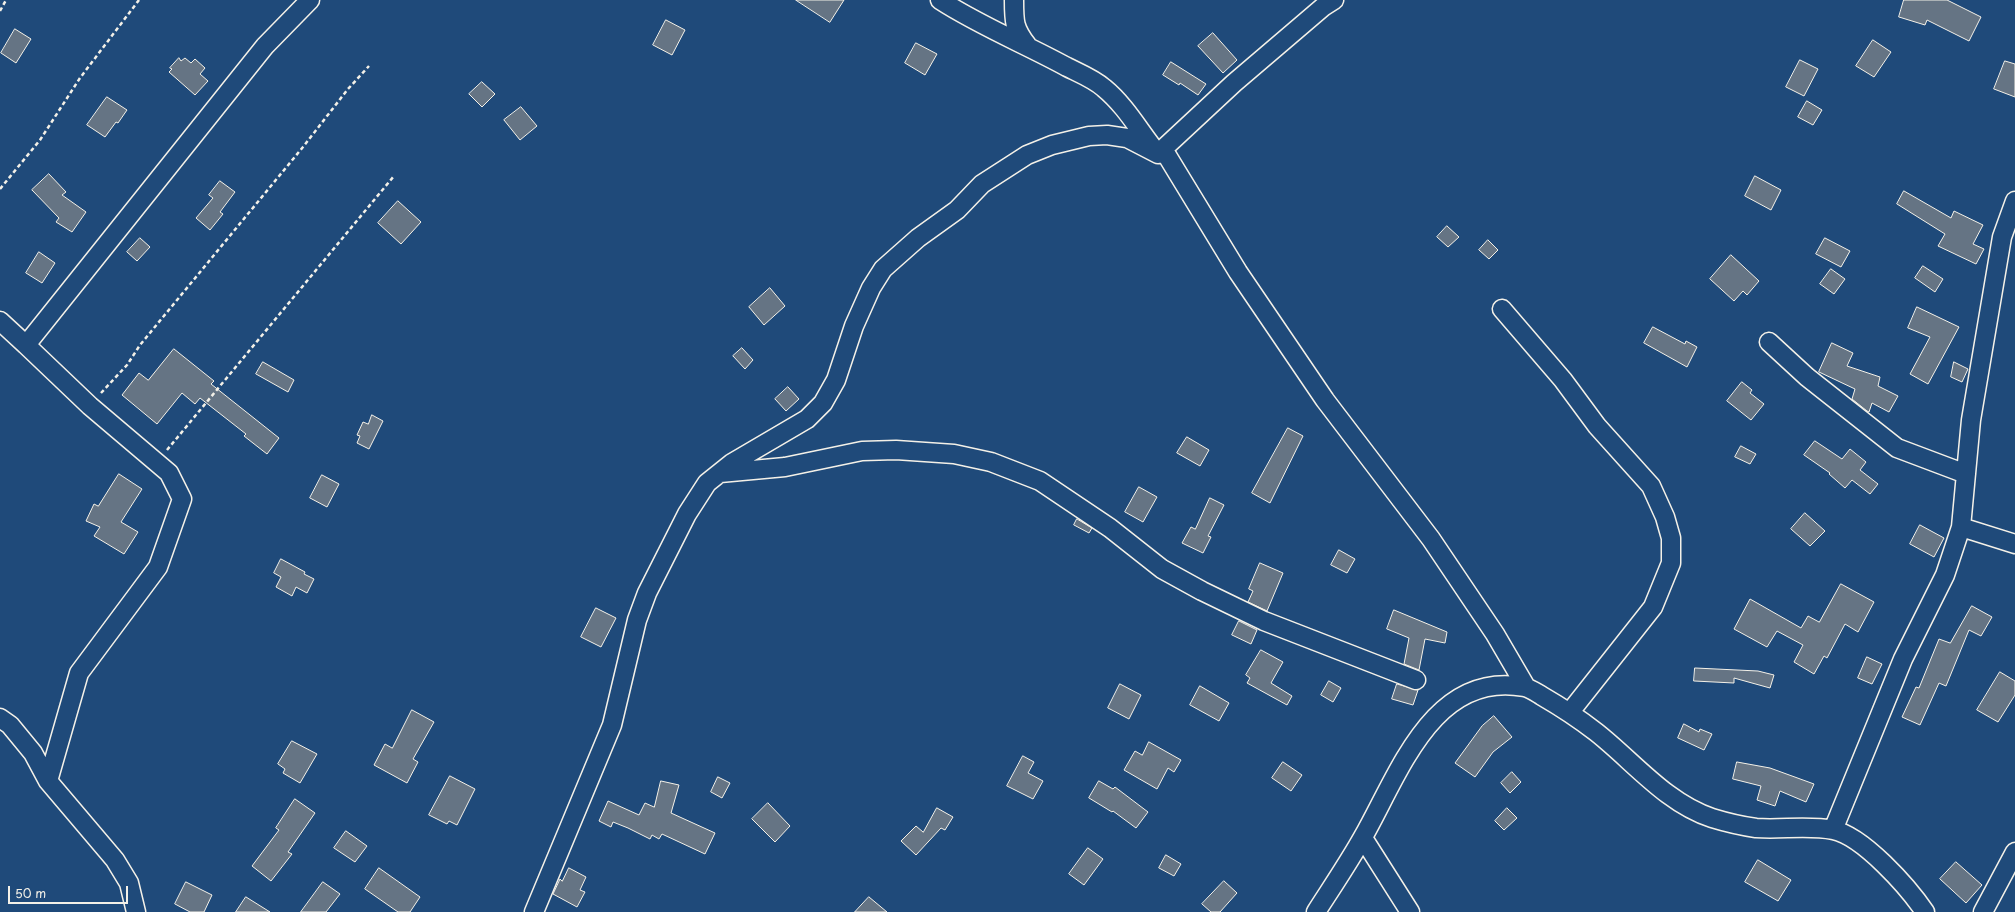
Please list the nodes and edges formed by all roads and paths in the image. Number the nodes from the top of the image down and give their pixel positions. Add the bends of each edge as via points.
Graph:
1 (6, 0) edge
2 (140, 0) edge
3 (310, 0) edge
4 (940, 0) edge
5 (1014, 0) edge
6 (1334, 0) edge
7 (0, 11) edge
8 (1028, 45) junction
9 (369, 66) dead end
10 (1160, 152) junction
11 (394, 176) dead end
12 (0, 189) edge
13 (2015, 201) edge
14 (1502, 309) dead end
15 (0, 322) edge
16 (1769, 342) dead end
17 (26, 346) junction
18 (90, 406) junction
19 (156, 463) junction
20 (719, 473) junction
21 (1966, 474) junction
22 (1961, 527) junction
23 (2015, 544) edge
24 (1416, 680) dead end
25 (1526, 687) junction
26 (1570, 712) junction
27 (0, 718) edge
28 (48, 781) junction
29 (1833, 830) junction
30 (1363, 838) junction
31 (2015, 852) edge
32 (136, 912) edge
33 (534, 912) edge
34 (1316, 912) edge
35 (1410, 912) edge
36 (1924, 912) edge
37 (1983, 912) edge

1 - 7 path
2 - 12 path via 80,78 40,140
3 - 17 street via 265,46
4 - 8 street via 987,28
5 - 8 street via 1017,32
6 - 10 street via 1234,83
8 - 10 street via 1104,87 1127,111 1139,131
9 - 18 path via 229,235 140,345 127,365
10 - 20 street via 1127,138 1089,136 1052,145 1027,155 982,184 957,210 918,238 883,269 871,288 854,326 836,380 823,403 807,420
10 - 25 street via 1326,400 1431,538 1495,634
11 - 19 path
13 - 21 street via 2002,237 1971,420
14 - 26 street via 1563,380 1597,426 1650,486 1665,517 1671,538 1671,563 1653,607
15 - 17 street
16 - 21 street via 1807,378 1897,448
17 - 18 street
18 - 19 street
19 - 28 street via 169,473 182,499 158,567 80,672
20 - 24 street via 785,467 862,451 954,454 991,462 1040,481 1110,528 1162,569 1202,591 1264,620
20 - 33 street via 707,483 687,514 647,593 637,620 612,724
21 - 22 street
22 - 23 street
22 - 29 street via 1945,575 1904,659
25 - 26 street
25 - 30 street via 1495,685 1470,691 1442,710 1414,743
26 - 29 street via 1599,734 1652,782 1680,802 1711,818 1755,828
27 - 28 street via 10,725 33,753
28 - 32 street via 115,860 129,883
29 - 36 street via 1850,836 1866,847 1915,897
30 - 34 street
30 - 35 street
31 - 37 street

